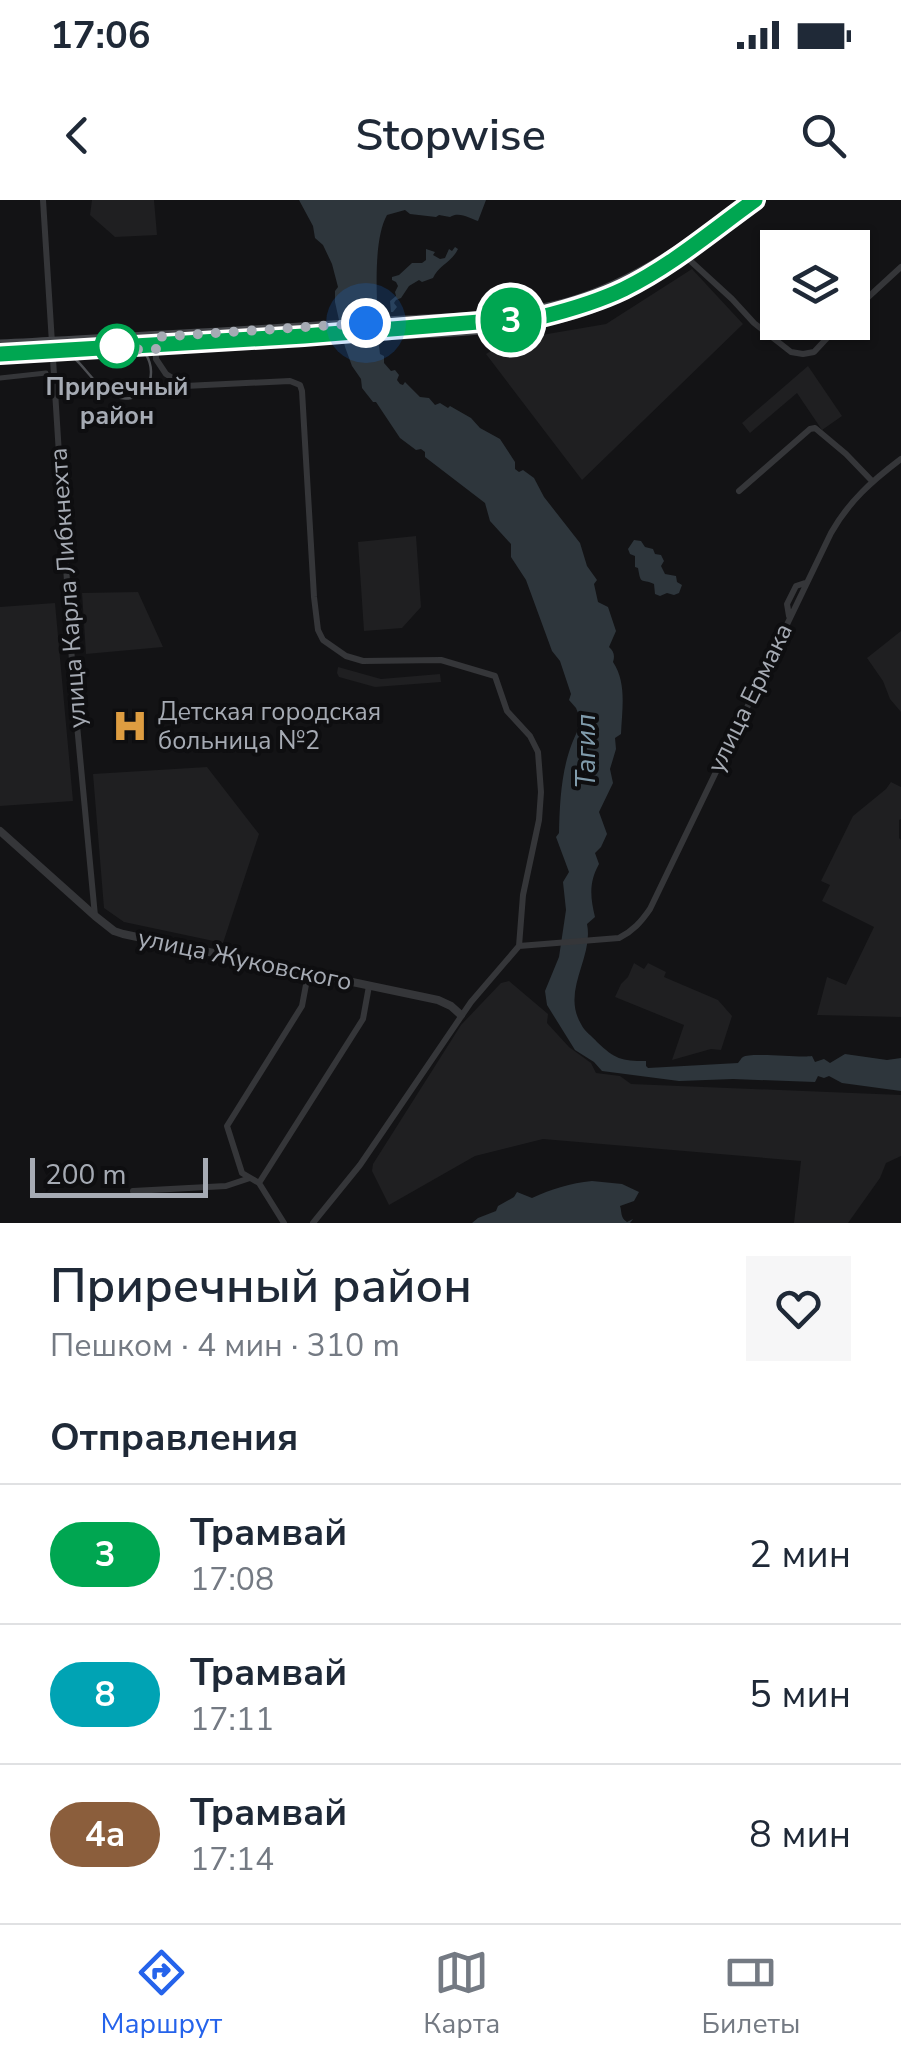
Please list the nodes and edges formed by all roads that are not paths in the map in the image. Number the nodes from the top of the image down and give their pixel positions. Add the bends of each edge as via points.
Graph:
1 (42, 200) edge
2 (745, 200) edge
3 (760, 200) edge
4 (682, 252) junction
5 (901, 267) edge
6 (870, 295) edge
7 (760, 328) edge
8 (156, 337) junction
9 (776, 340) edge
10 (825, 340) edge
11 (52, 342) junction
12 (0, 344) edge
13 (156, 349) junction
14 (52, 355) junction
15 (0, 357) edge
16 (46, 373) dead end
17 (0, 378) edge
18 (901, 460) edge
19 (872, 481) junction
20 (739, 491) dead end
21 (0, 831) edge
22 (95, 916) junction
23 (519, 946) junction
24 (308, 974) junction
25 (369, 986) junction
26 (461, 1015) junction
27 (251, 1178) junction
28 (259, 1183) junction
29 (133, 1190) dead end
30 (284, 1223) edge
31 (312, 1223) edge

1 - 11 street, улица Карла Либкнехта
2 - 4 main road
3 - 4 main road
4 - 7 street
4 - 8 main road via 572,301 524,312
4 - 13 main road via 609,302 528,324
5 - 6 street
8 - 11 main road
8 - 13 street
9 - 10 street via 803,354
11 - 12 main road
11 - 14 street, улица Карла Либкнехта
13 - 14 main road
13 - 23 street via 166,374 185,386 300,384 314,597 323,640 362,661 441,660 494,676 507,710 538,752 539,820
14 - 15 main road
14 - 22 street, улица Карла Либкнехта
16 - 17 street
18 - 19 street, улица Ермака
19 - 20 street via 815,428
19 - 23 street, улица Ермака via 840,516 640,922 619,938
21 - 22 street, улица Жуковского
22 - 24 street, улица Жуковского via 124,934
23 - 26 street
24 - 25 street, улица Жуковского
24 - 27 street via 302,1006 227,1126 242,1172
25 - 26 street, улица Жуковского via 438,1000
25 - 28 street via 363,1019
26 - 31 street via 360,1166
27 - 28 street
27 - 29 street via 226,1186
28 - 30 street

